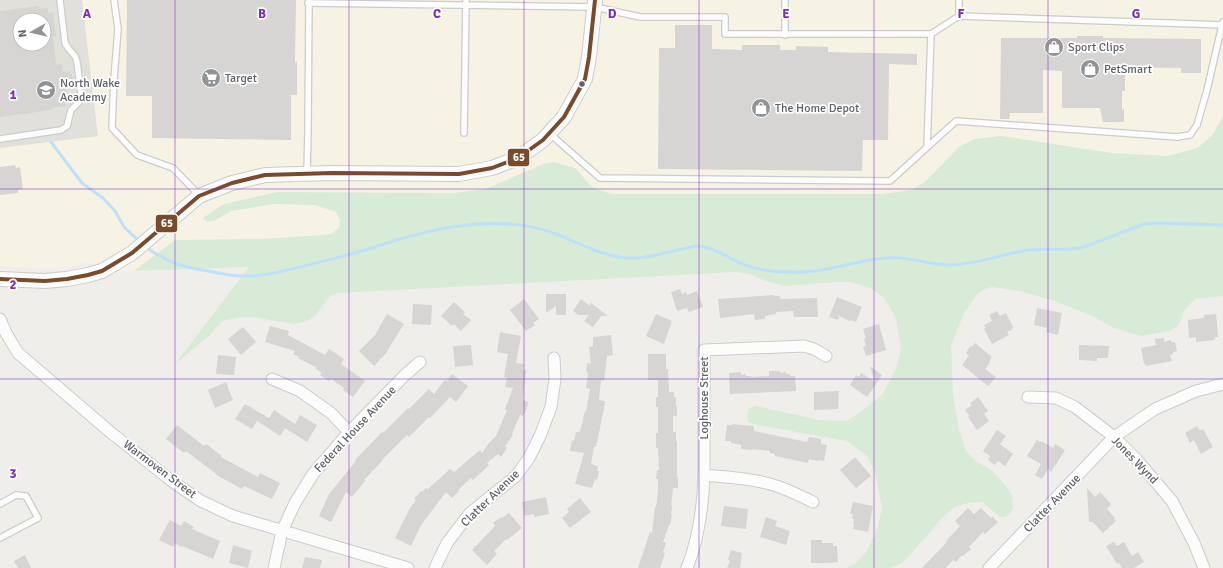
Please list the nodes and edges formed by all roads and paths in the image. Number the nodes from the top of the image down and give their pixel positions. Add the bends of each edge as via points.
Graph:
1 (60, 0) edge
2 (114, 0) edge
3 (785, 0) edge
4 (959, 0) edge
5 (309, 1) edge
6 (466, 2) edge
7 (595, 3) edge
8 (959, 16) junction
9 (1222, 24) edge
10 (931, 34) junction
11 (785, 35) junction
12 (464, 132) dead end
13 (549, 133) junction
14 (0, 139) edge
15 (927, 147) junction
16 (307, 173) junction
17 (199, 196) junction
18 (0, 279) edge
19 (0, 319) edge
20 (826, 356) dead end
21 (554, 358) dead end
22 (420, 362) dead end
23 (272, 379) dead end
24 (1223, 384) edge
25 (1028, 397) dead end
26 (349, 432) junction
27 (1114, 437) junction
28 (704, 475) junction
29 (813, 502) dead end
30 (0, 504) edge
31 (282, 531) junction
32 (0, 538) edge
33 (274, 568) edge
34 (408, 568) edge
35 (435, 568) edge
36 (688, 568) edge
37 (989, 568) edge
38 (1204, 568) edge

1 - 14 lane via 66,43 77,62 79,102 71,110 67,126 61,130
2 - 17 lane via 118,29 112,128 137,155 173,168
3 - 11 lane
4 - 8 lane
5 - 6 lane
5 - 16 lane
6 - 7 lane
6 - 12 lane
7 - 11 lane via 640,17 725,17 725,34
7 - 13 street via 590,57 585,79 564,117
8 - 9 lane
8 - 10 lane
9 - 15 lane via 1197,125 1190,135 1177,137 956,121
10 - 11 lane
10 - 15 lane
13 - 15 lane via 600,178 890,181
13 - 16 street via 518,158 492,168 459,174
16 - 17 street via 265,175 232,183
17 - 18 street via 132,253 102,271 67,280
19 - 31 street, Warmoven Street via 18,353 173,482 201,501 233,516
20 - 28 street, Loghouse Street via 814,348 804,346 704,350
21 - 35 street, Clatter Avenue via 555,379 551,407 529,458 516,476 470,514 447,543
22 - 26 street, Federal House Avenue
23 - 26 street via 300,391 332,413
24 - 27 street, Clatter Avenue via 1196,391 1156,409
25 - 27 street, Jones Wynd via 1056,398 1069,404
26 - 31 street, Federal House Avenue via 313,474
27 - 37 street, Clatter Avenue
27 - 38 street, Jones Wynd via 1172,501
28 - 29 street via 770,484
28 - 36 street, Loghouse Street via 702,516
30 - 32 lane via 16,495 26,496 38,518
31 - 33 street, Federal House Avenue
31 - 34 street, Warmoven Street

